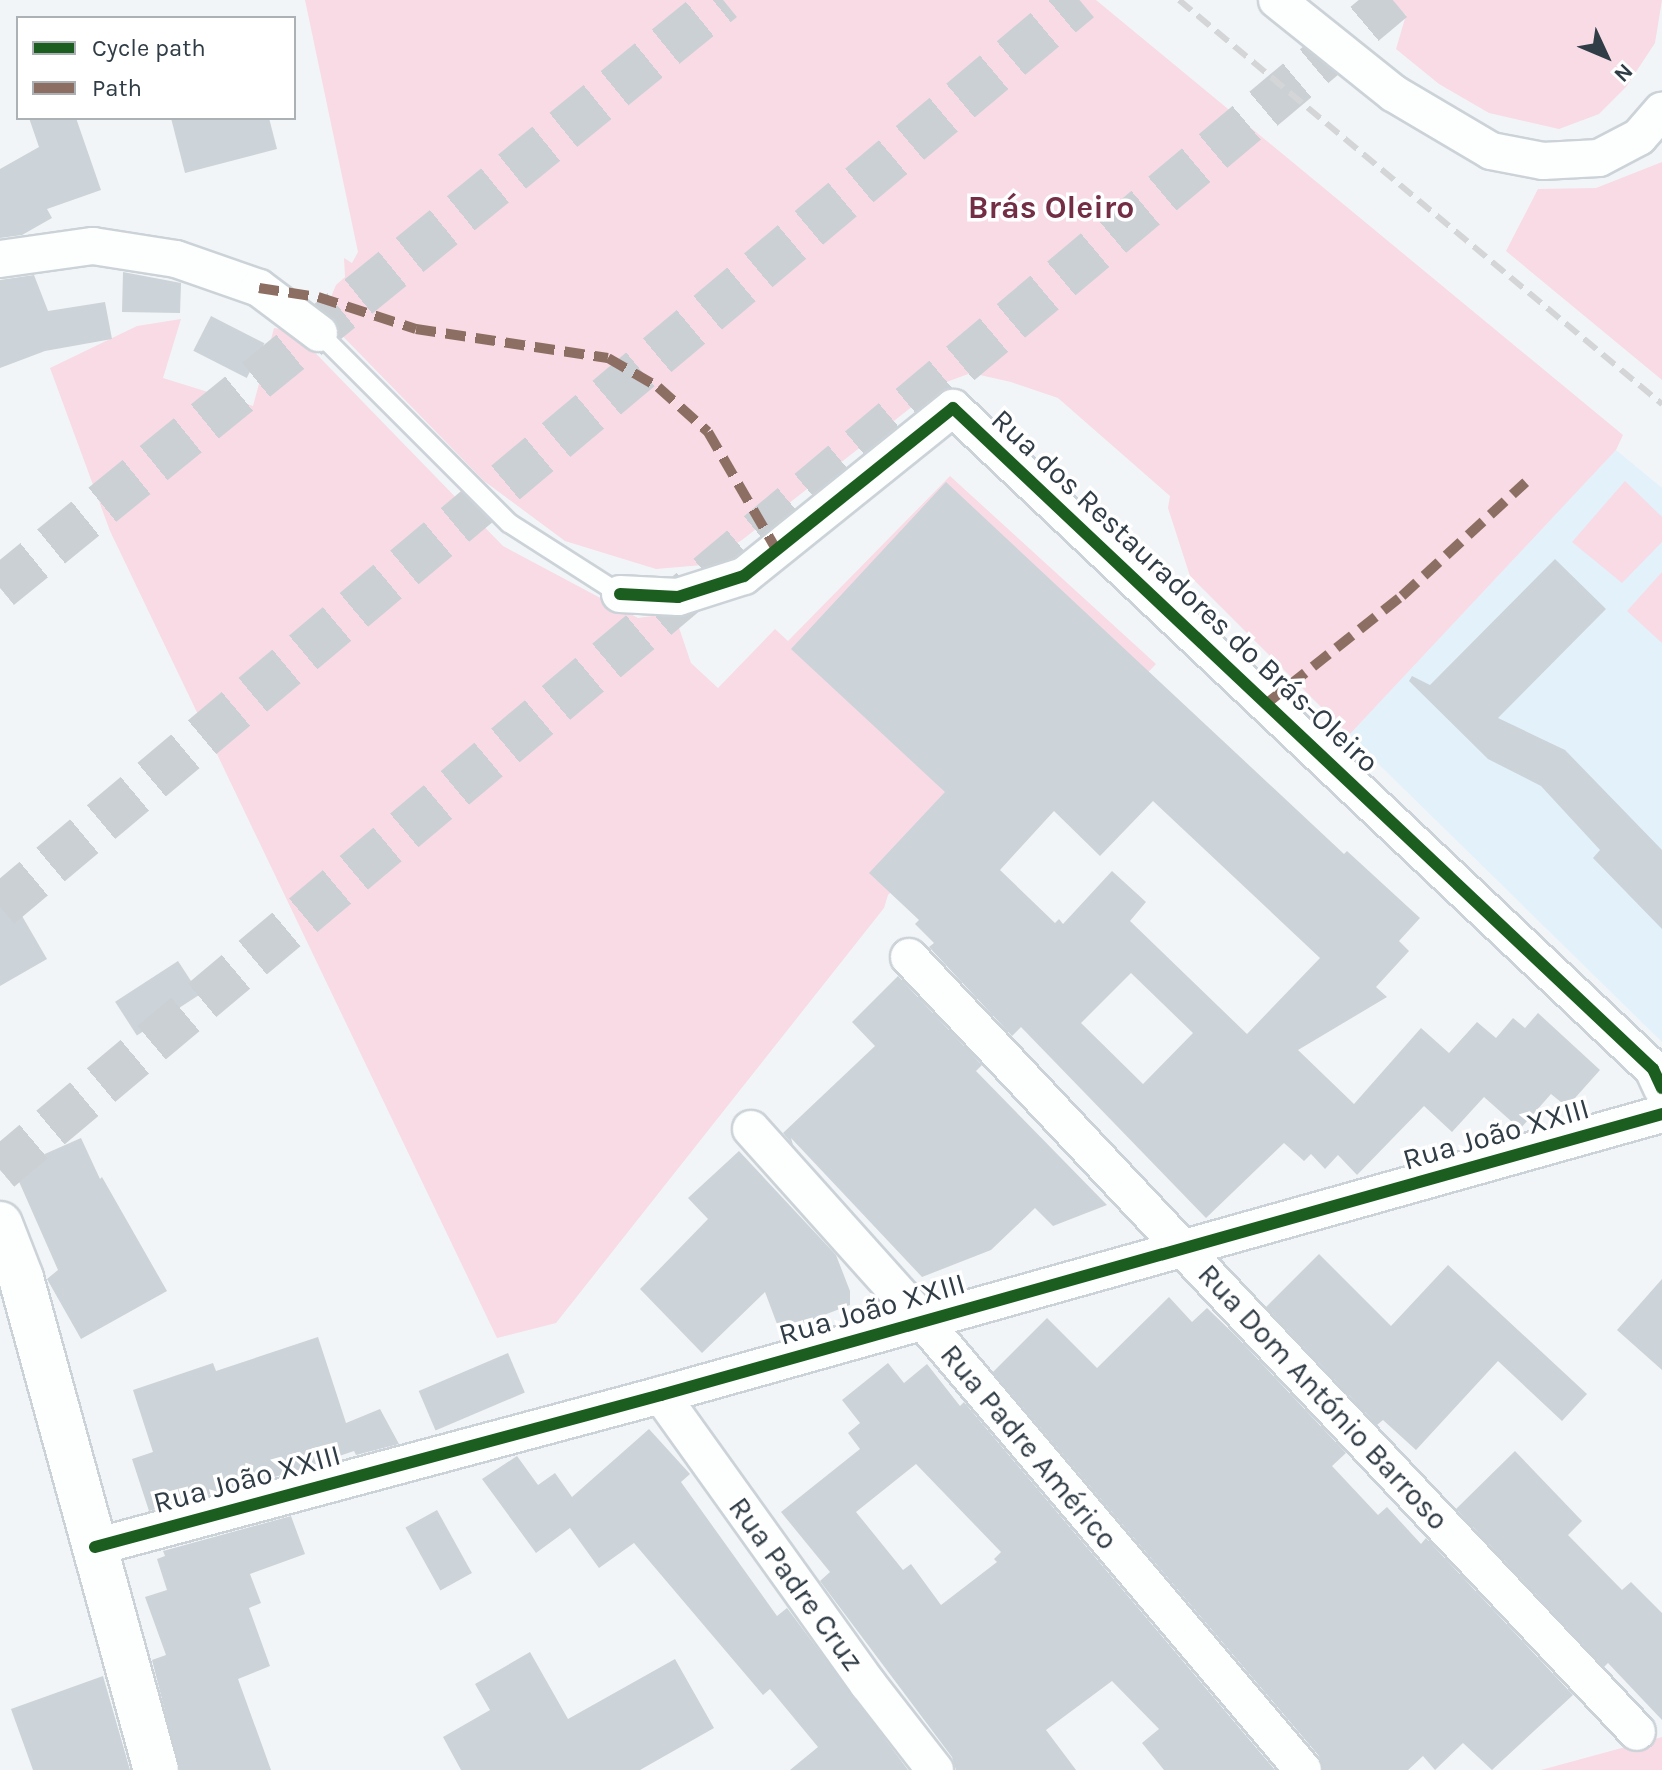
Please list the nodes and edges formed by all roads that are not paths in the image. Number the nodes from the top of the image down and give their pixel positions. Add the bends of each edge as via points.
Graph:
1 (1277, 0) edge
2 (1662, 111) edge
3 (0, 259) edge
4 (319, 333) joint
5 (620, 594) joint
6 (909, 957) dead end
7 (1662, 1088) edge
8 (1662, 1114) edge
9 (751, 1129) dead end
10 (0, 1224) edge
11 (1184, 1249) junction
12 (923, 1321) junction
13 (661, 1395) junction
14 (95, 1547) junction
15 (1637, 1732) dead end
16 (156, 1770) edge
17 (935, 1770) edge
18 (1303, 1770) edge

1 - 2 street via 1393,93 1491,151 1543,161 1599,158 1639,137
3 - 4 street via 93,246 176,259 259,288
4 - 5 lane via 509,523
5 - 7 street, Rua dos Restauradores do Brás-Oleiro via 678,597 744,576 953,408 1653,1069
6 - 11 street, Rua Dom António Barroso
8 - 11 street, Rua João XXIII
9 - 12 street, Rua Padre Américo
10 - 14 main road via 21,1278
11 - 12 street, Rua João XXIII
11 - 15 street, Rua Dom António Barroso
12 - 13 street, Rua João XXIII
12 - 18 street, Rua Padre Américo
13 - 14 street, Rua João XXIII
13 - 17 street, Rua Padre Cruz
14 - 16 main road

